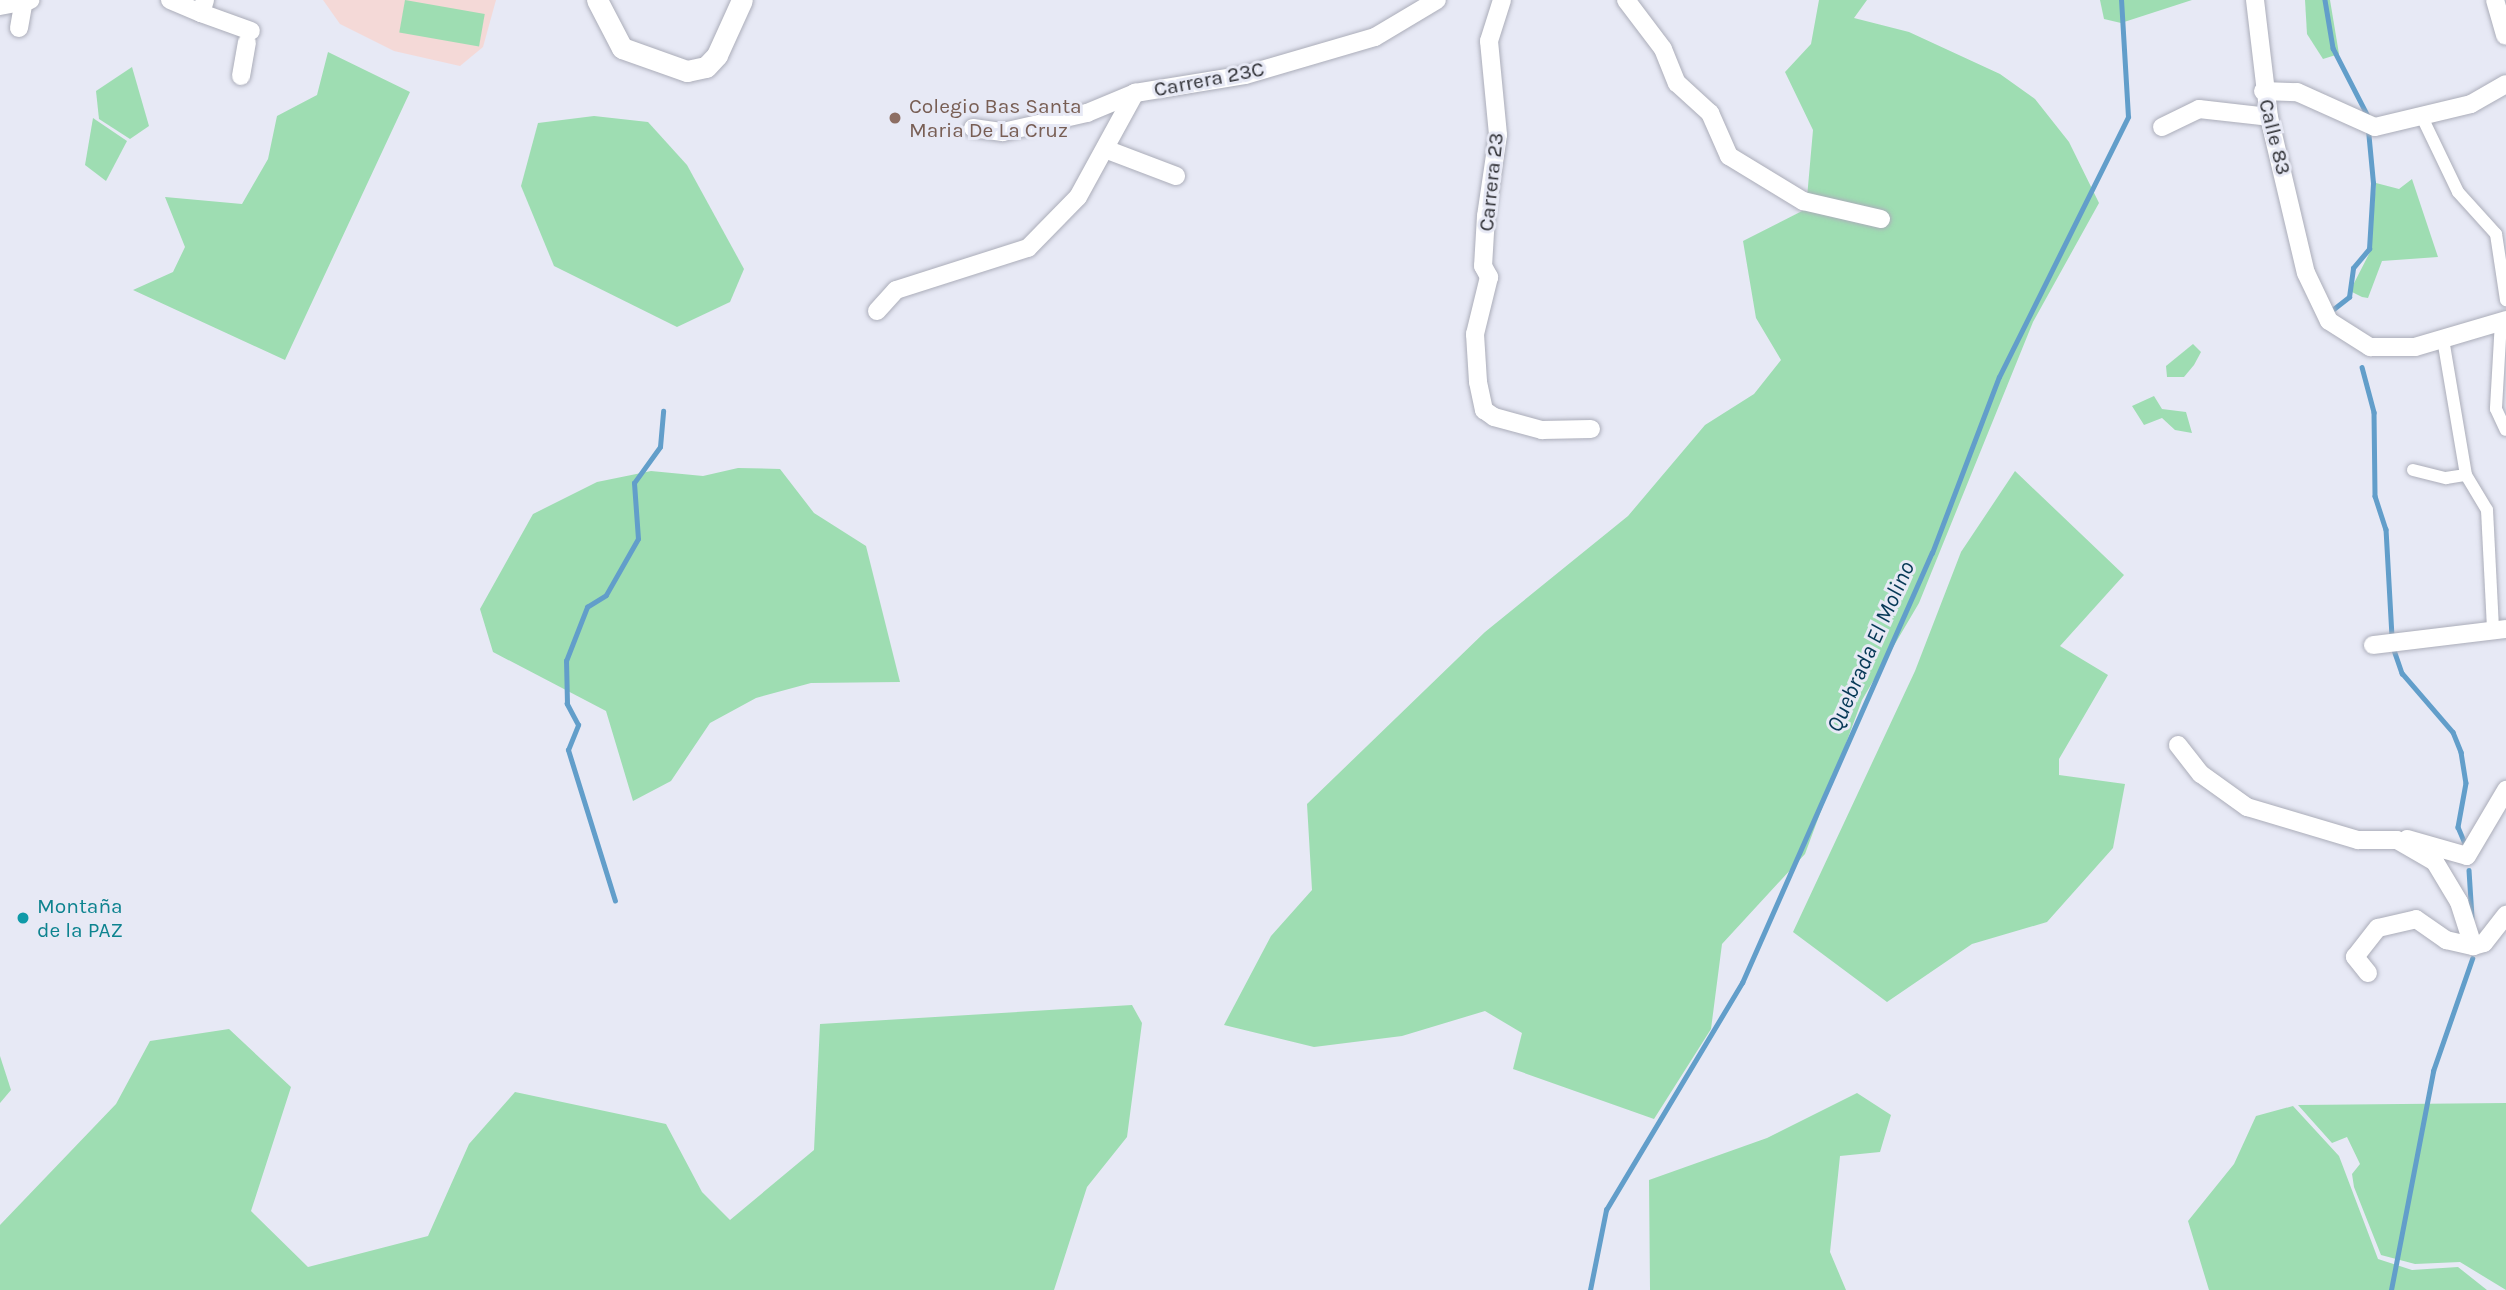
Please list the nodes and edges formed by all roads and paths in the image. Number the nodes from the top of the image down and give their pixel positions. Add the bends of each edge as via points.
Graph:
1 (170, 0) edge
2 (597, 0) edge
3 (742, 0) edge
4 (1437, 0) edge
5 (1502, 0) edge
6 (1626, 0) edge
7 (2255, 0) edge
8 (2495, 0) edge
9 (27, 3) edge
10 (0, 6) edge
11 (203, 7) edge
12 (19, 28) dead end
13 (2506, 35) edge
14 (2506, 47) edge
15 (241, 76) dead end
16 (2506, 84) edge
17 (2263, 91) junction
18 (1135, 93) junction
19 (2421, 115) junction
20 (2269, 117) junction
21 (2162, 127) dead end
22 (973, 128) dead end
23 (1105, 149) junction
24 (1176, 176) dead end
25 (1881, 219) dead end
26 (2506, 300) edge
27 (877, 311) dead end
28 (2504, 320) edge
29 (2443, 338) junction
30 (1591, 429) dead end
31 (2506, 430) edge
32 (2413, 470) dead end
33 (2466, 475) junction
34 (2500, 630) edge
35 (2378, 644) dead end
36 (2178, 745) dead end
37 (2506, 790) edge
38 (2397, 840) junction
39 (2506, 915) edge
40 (2473, 946) junction
41 (2368, 974) dead end

1 - 11 street
2 - 3 street via 622,48 687,71 706,67 717,55
4 - 18 street, Carrera 23C via 1375,37 1245,75
5 - 30 street, Carrera 23 via 1489,41 1498,135 1476,366 1484,410 1493,417 1542,430
6 - 25 street via 1663,49 1677,83 1710,113 1729,156 1803,201
7 - 17 street, Calle 83
8 - 13 street
9 - 10 street
9 - 12 street
11 - 15 street via 249,36
13 - 14 street
16 - 19 street via 2471,104
17 - 19 street via 2297,92 2367,124
17 - 20 street, Calle 83
18 - 22 street, Carrera 23C via 1087,113 1003,132
18 - 23 street
19 - 26 street via 2458,192 2496,234
20 - 21 street via 2199,109
20 - 29 street, Calle 83 via 2306,273 2329,321 2367,346 2415,347
23 - 24 street
23 - 27 street via 1078,197 1028,248 896,290
28 - 29 street, Calle 83
28 - 31 street via 2496,409
29 - 33 street
32 - 33 street via 2446,478
33 - 34 street via 2487,510
34 - 35 street
36 - 38 street via 2201,774 2271,818 2365,841
37 - 38 street via 2467,856
38 - 40 street via 2435,862 2459,902
39 - 40 street via 2484,943
40 - 41 street via 2455,944 2416,919 2401,920 2378,928 2355,957

